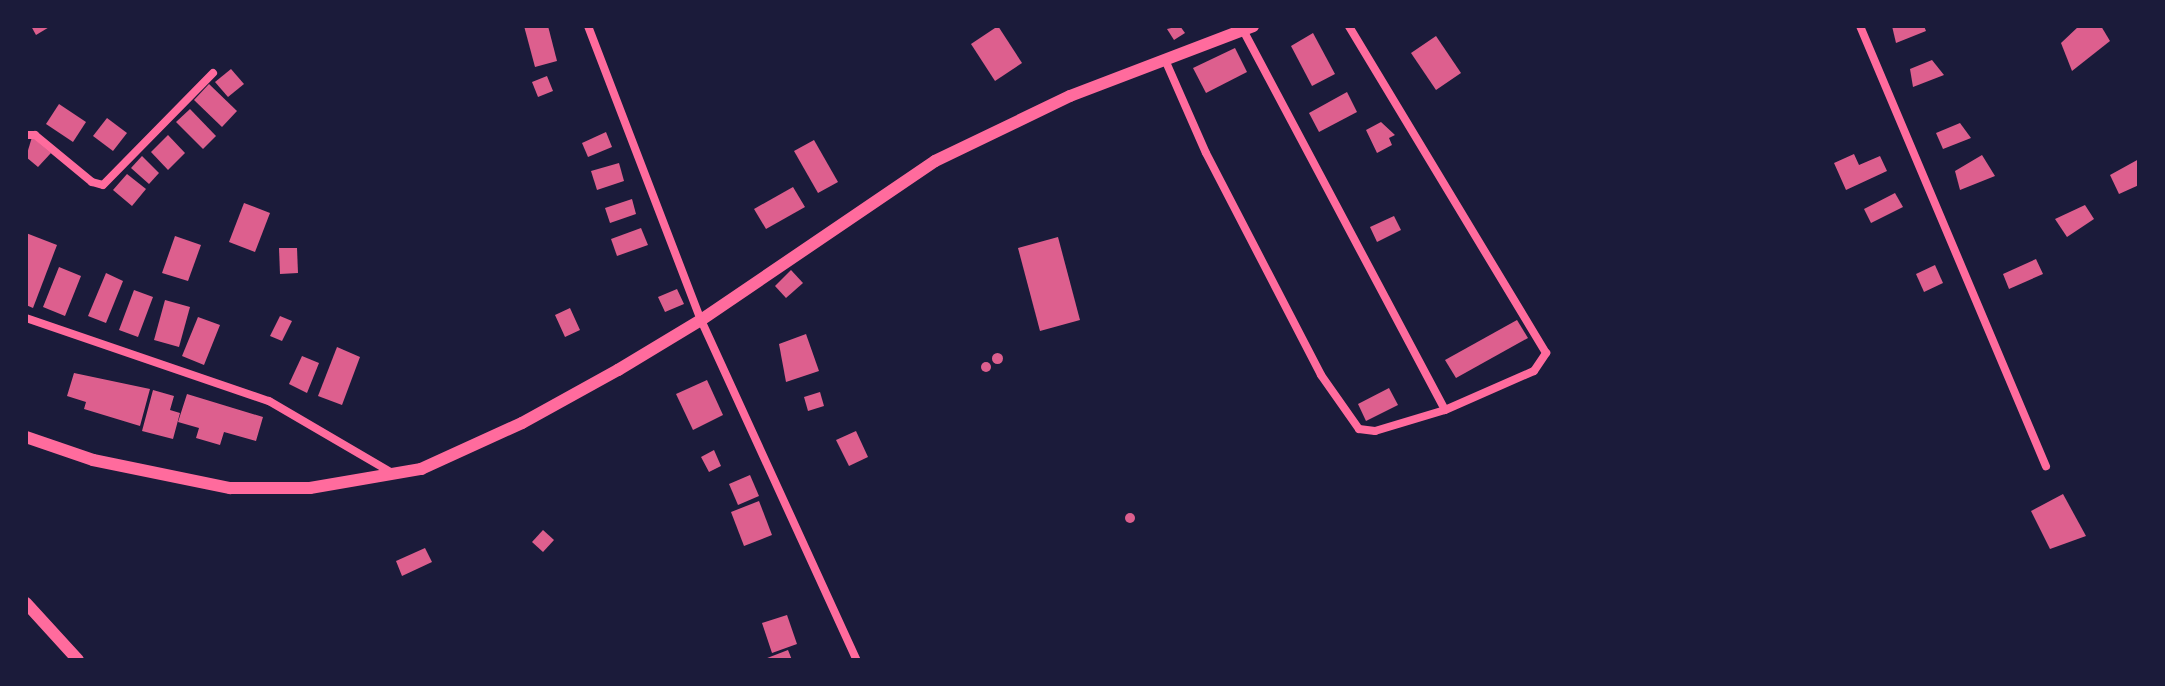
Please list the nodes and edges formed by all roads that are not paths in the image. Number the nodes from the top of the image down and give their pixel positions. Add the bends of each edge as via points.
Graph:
1 (588, 26) edge
2 (1349, 26) edge
3 (1860, 26) edge
4 (1248, 28) edge
5 (1166, 62) junction
6 (213, 73) dead end
7 (26, 135) edge
8 (26, 318) edge
9 (701, 320) junction
10 (1445, 410) junction
11 (26, 437) edge
12 (2046, 466) dead end
13 (396, 476) junction
14 (26, 603) edge
15 (78, 660) edge
16 (857, 660) edge

1 - 9 street
2 - 10 street via 1546,353 1534,371
3 - 12 street
4 - 5 street
4 - 10 street
5 - 9 street via 1070,96 935,161
5 - 10 street via 1233,208 1321,375 1351,419 1362,431 1375,431
6 - 7 street via 103,185 92,182 35,135
8 - 13 street via 269,401
9 - 13 street via 522,423
9 - 16 street
11 - 13 street via 93,460 206,486 310,488
14 - 15 street

